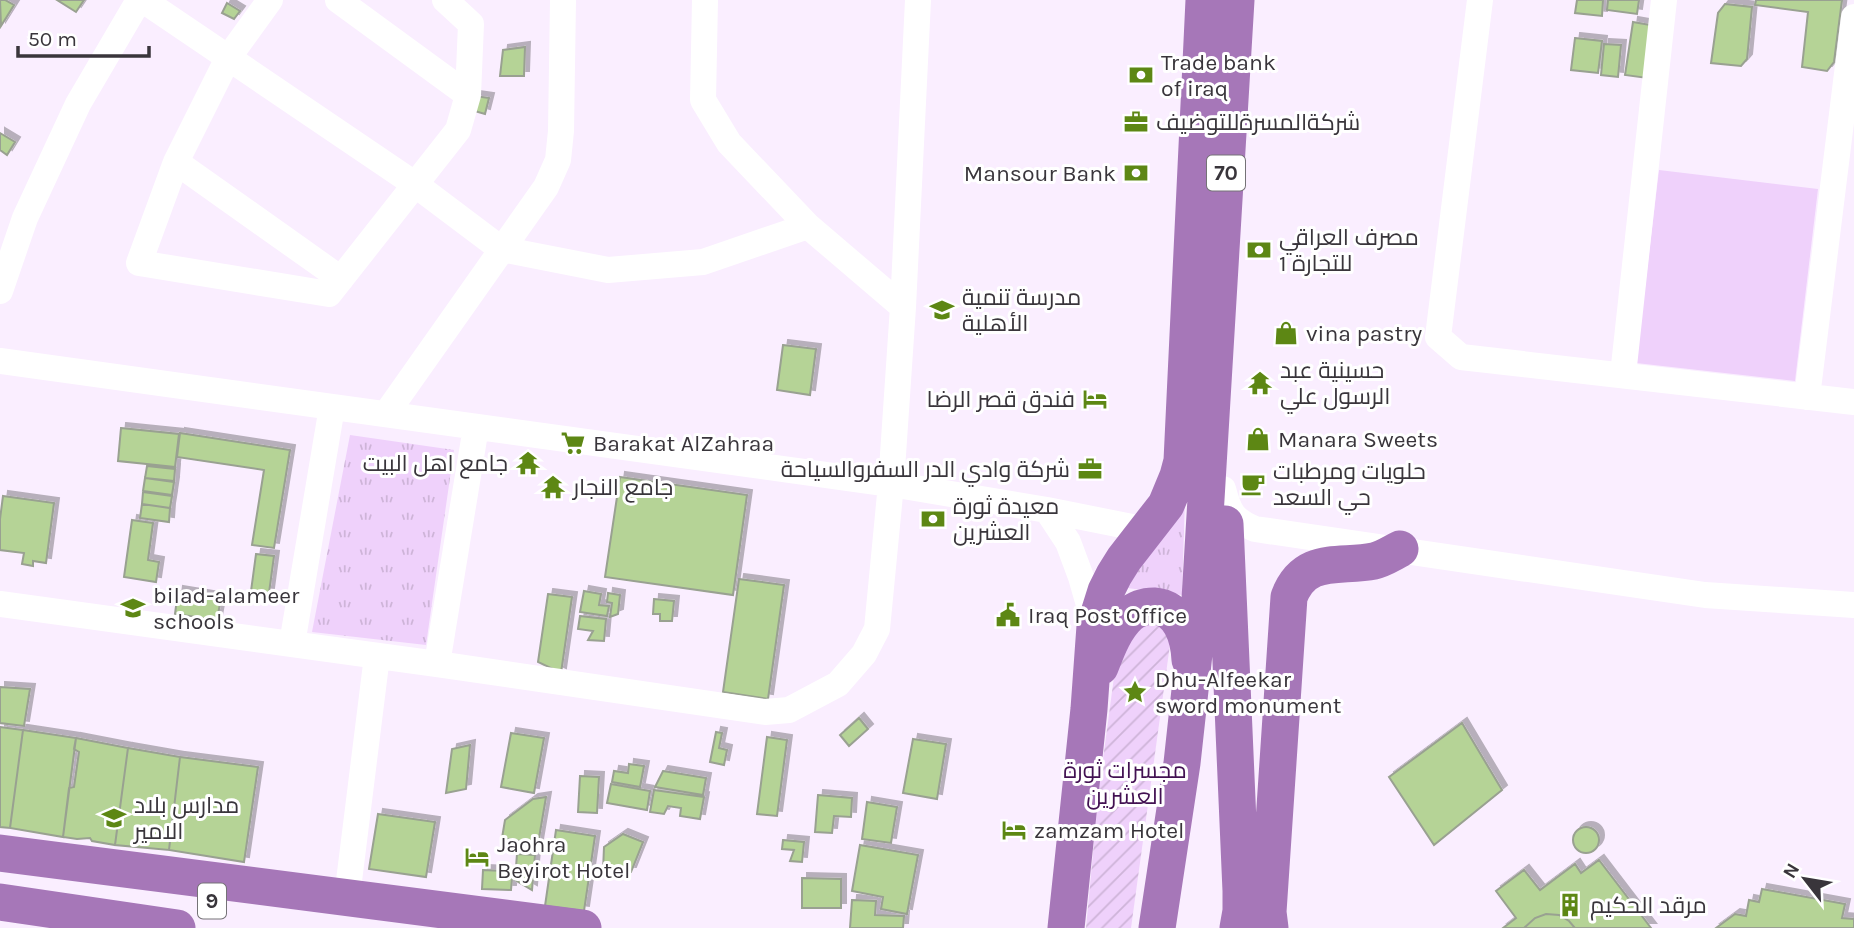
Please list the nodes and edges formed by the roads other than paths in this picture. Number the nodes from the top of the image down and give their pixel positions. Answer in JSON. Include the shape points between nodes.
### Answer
{"nodes":[{"id":1,"x":141,"y":0,"type":"edge"},
{"id":2,"x":270,"y":0,"type":"edge"},
{"id":3,"x":338,"y":0,"type":"edge"},
{"id":4,"x":445,"y":0,"type":"edge"},
{"id":5,"x":563,"y":0,"type":"edge"},
{"id":6,"x":705,"y":0,"type":"edge"},
{"id":7,"x":918,"y":0,"type":"edge"},
{"id":8,"x":1204,"y":0,"type":"edge"},
{"id":9,"x":1236,"y":0,"type":"edge"},
{"id":10,"x":1480,"y":0,"type":"edge"},
{"id":11,"x":1664,"y":0,"type":"edge"},
{"id":12,"x":1854,"y":17,"type":"edge"},
{"id":13,"x":228,"y":58,"type":"junction"},
{"id":14,"x":468,"y":95,"type":"junction"},
{"id":15,"x":176,"y":162,"type":"junction"},
{"id":16,"x":416,"y":185,"type":"junction"},
{"id":17,"x":808,"y":226,"type":"junction"},
{"id":18,"x":502,"y":249,"type":"junction"},
{"id":19,"x":341,"y":279,"type":"junction"},
{"id":20,"x":0,"y":291,"type":"edge"},
{"id":21,"x":903,"y":307,"type":"junction"},
{"id":22,"x":1206,"y":351,"type":"junction"},
{"id":23,"x":0,"y":361,"type":"edge"},
{"id":24,"x":1623,"y":376,"type":"junction"},
{"id":25,"x":1807,"y":397,"type":"junction"},
{"id":26,"x":1854,"y":402,"type":"edge"},
{"id":27,"x":332,"y":407,"type":"junction"},
{"id":28,"x":386,"y":414,"type":"junction"},
{"id":29,"x":476,"y":427,"type":"junction"},
{"id":30,"x":891,"y":484,"type":"junction"},
{"id":31,"x":1223,"y":489,"type":"junction"},
{"id":32,"x":1047,"y":510,"type":"junction"},
{"id":33,"x":1147,"y":530,"type":"junction"},
{"id":34,"x":1400,"y":550,"type":"junction"},
{"id":35,"x":0,"y":604,"type":"edge"},
{"id":36,"x":1854,"y":605,"type":"edge"},
{"id":37,"x":1095,"y":626,"type":"junction"},
{"id":38,"x":292,"y":644,"type":"junction"},
{"id":39,"x":377,"y":656,"type":"junction"},
{"id":40,"x":437,"y":664,"type":"junction"},
{"id":41,"x":1191,"y":685,"type":"junction"},
{"id":42,"x":1090,"y":709,"type":"junction"},
{"id":43,"x":1182,"y":763,"type":"junction"},
{"id":44,"x":0,"y":853,"type":"edge"},
{"id":45,"x":0,"y":873,"type":"edge"},
{"id":46,"x":347,"y":897,"type":"junction"},
{"id":47,"x":0,"y":902,"type":"edge"},
{"id":48,"x":1066,"y":921,"type":"edge"},
{"id":49,"x":177,"y":928,"type":"edge"},
{"id":50,"x":424,"y":928,"type":"edge"},
{"id":51,"x":583,"y":928,"type":"edge"},
{"id":52,"x":1157,"y":928,"type":"edge"},
{"id":53,"x":1183,"y":928,"type":"edge"},
{"id":54,"x":1238,"y":928,"type":"edge"},
{"id":55,"x":1270,"y":928,"type":"edge"}],
"edges":[{"from":1,"to":13,"type":"street"},
{"from":1,"to":20,"type":"street","via":[[78,104],[25,218]]},
{"from":2,"to":13,"type":"street"},
{"from":3,"to":14,"type":"street"},
{"from":4,"to":14,"type":"street","via":[[471,24]]},
{"from":5,"to":18,"type":"street","via":[[558,160],[547,187]]},
{"from":6,"to":17,"type":"street","via":[[704,100],[729,143]]},
{"from":7,"to":21,"type":"street"},
{"from":8,"to":22,"type":"highway","number":"70"},
{"from":9,"to":22,"type":"highway","number":"70"},
{"from":10,"to":24,"type":"street","via":[[1438,337],[1461,357]]},
{"from":11,"to":24,"type":"street"},
{"from":12,"to":25,"type":"street"},
{"from":13,"to":15,"type":"street"},
{"from":13,"to":16,"type":"street"},
{"from":14,"to":16,"type":"street","via":[[458,130]]},
{"from":15,"to":19,"type":"street"},
{"from":15,"to":19,"type":"street","via":[[139,262],[330,294]]},
{"from":16,"to":18,"type":"street"},
{"from":16,"to":19,"type":"street"},
{"from":17,"to":18,"type":"street","via":[[703,262],[608,270]]},
{"from":17,"to":21,"type":"street"},
{"from":18,"to":28,"type":"street"},
{"from":21,"to":30,"type":"street"},
{"from":22,"to":31,"type":"highway"},
{"from":22,"to":33,"type":"highway","number":"70","via":[[1178,476]]},
{"from":22,"to":41,"type":"highway","number":"70","via":[[1199,599]]},
{"from":23,"to":27,"type":"street"},
{"from":24,"to":25,"type":"street"},
{"from":25,"to":26,"type":"street"},
{"from":27,"to":28,"type":"street"},
{"from":27,"to":38,"type":"street"},
{"from":28,"to":29,"type":"street"},
{"from":29,"to":30,"type":"street"},
{"from":29,"to":40,"type":"street"},
{"from":30,"to":32,"type":"street"},
{"from":30,"to":40,"type":"street","via":[[877,629],[864,654],[838,684],[789,710],[765,712]]},
{"from":31,"to":34,"type":"street","via":[[1234,517],[1255,529]]},
{"from":31,"to":54,"type":"highway","via":[[1241,891]]},
{"from":32,"to":33,"type":"street"},
{"from":32,"to":37,"type":"street","via":[[1068,542]]},
{"from":33,"to":37,"type":"highway","number":"70","via":[[1114,575]]},
{"from":34,"to":36,"type":"street","via":[[1705,595]]},
{"from":34,"to":55,"type":"highway","via":[[1377,560],[1310,570],[1293,586],[1289,597]]},
{"from":35,"to":38,"type":"street"},
{"from":37,"to":42,"type":"highway","number":"70"},
{"from":38,"to":39,"type":"street"},
{"from":39,"to":40,"type":"street"},
{"from":39,"to":46,"type":"street"},
{"from":41,"to":42,"type":"highway","via":[[1190,646],[1176,617],[1159,607],[1139,608],[1112,636]]},
{"from":41,"to":43,"type":"highway","number":"70"},
{"from":42,"to":48,"type":"highway","number":"70"},
{"from":43,"to":52,"type":"highway","number":"70"},
{"from":43,"to":53,"type":"highway"},
{"from":44,"to":46,"type":"highway"},
{"from":45,"to":50,"type":"highway","number":"9"},
{"from":46,"to":51,"type":"highway"},
{"from":47,"to":49,"type":"highway","number":"9"}]}
